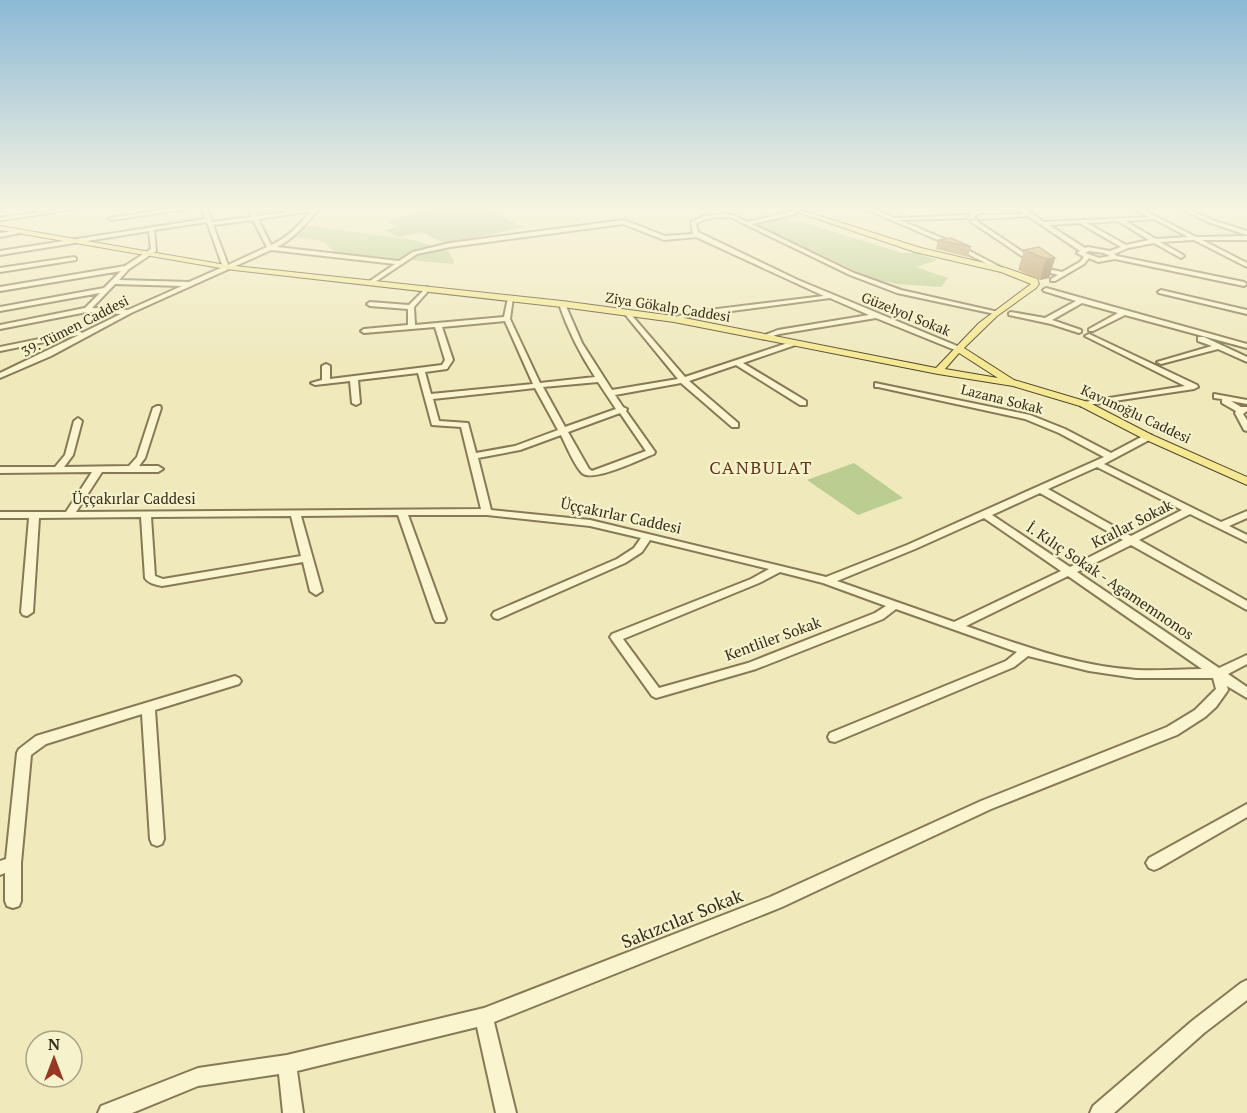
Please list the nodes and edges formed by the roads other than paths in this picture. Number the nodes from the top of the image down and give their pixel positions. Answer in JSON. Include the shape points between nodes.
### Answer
{"nodes":[{"id":1,"x":74,"y":259,"type":"edge"},
{"id":2,"x":68,"y":260,"type":"edge"},
{"id":3,"x":139,"y":260,"type":"edge"},
{"id":4,"x":179,"y":260,"type":"edge"},
{"id":5,"x":223,"y":260,"type":"edge"},
{"id":6,"x":242,"y":260,"type":"edge"},
{"id":7,"x":374,"y":260,"type":"edge"},
{"id":8,"x":406,"y":260,"type":"edge"},
{"id":9,"x":752,"y":260,"type":"edge"},
{"id":10,"x":823,"y":260,"type":"edge"},
{"id":11,"x":958,"y":260,"type":"edge"},
{"id":12,"x":967,"y":260,"type":"edge"},
{"id":13,"x":975,"y":260,"type":"edge"},
{"id":14,"x":1031,"y":260,"type":"edge"},
{"id":15,"x":1083,"y":260,"type":"edge"},
{"id":16,"x":1124,"y":260,"type":"edge"},
{"id":17,"x":401,"y":263,"type":"junction"},
{"id":18,"x":985,"y":265,"type":"junction"},
{"id":19,"x":226,"y":267,"type":"junction"},
{"id":20,"x":127,"y":268,"type":"junction"},
{"id":21,"x":0,"y":270,"type":"edge"},
{"id":22,"x":1062,"y":274,"type":"junction"},
{"id":23,"x":75,"y":277,"type":"junction"},
{"id":24,"x":1053,"y":280,"type":"dead end"},
{"id":25,"x":113,"y":282,"type":"junction"},
{"id":26,"x":372,"y":282,"type":"junction"},
{"id":27,"x":190,"y":284,"type":"junction"},
{"id":28,"x":1246,"y":285,"type":"edge"},
{"id":29,"x":1033,"y":286,"type":"junction"},
{"id":30,"x":0,"y":289,"type":"edge"},
{"id":31,"x":427,"y":289,"type":"junction"},
{"id":32,"x":105,"y":290,"type":"junction"},
{"id":33,"x":1046,"y":290,"type":"dead end"},
{"id":34,"x":1161,"y":292,"type":"dead end"},
{"id":35,"x":829,"y":296,"type":"junction"},
{"id":36,"x":511,"y":298,"type":"junction"},
{"id":37,"x":1081,"y":301,"type":"junction"},
{"id":38,"x":370,"y":304,"type":"dead end"},
{"id":39,"x":562,"y":304,"type":"junction"},
{"id":40,"x":411,"y":308,"type":"junction"},
{"id":41,"x":0,"y":309,"type":"edge"},
{"id":42,"x":87,"y":310,"type":"junction"},
{"id":43,"x":129,"y":312,"type":"junction"},
{"id":44,"x":627,"y":312,"type":"junction"},
{"id":45,"x":995,"y":312,"type":"junction"},
{"id":46,"x":1247,"y":312,"type":"edge"},
{"id":47,"x":1124,"y":313,"type":"junction"},
{"id":48,"x":1011,"y":314,"type":"dead end"},
{"id":49,"x":876,"y":316,"type":"junction"},
{"id":50,"x":507,"y":319,"type":"junction"},
{"id":51,"x":674,"y":320,"type":"junction"},
{"id":52,"x":1047,"y":320,"type":"junction"},
{"id":53,"x":438,"y":325,"type":"junction"},
{"id":54,"x":1173,"y":326,"type":"junction"},
{"id":55,"x":0,"y":327,"type":"edge"},
{"id":56,"x":412,"y":327,"type":"junction"},
{"id":57,"x":91,"y":330,"type":"junction"},
{"id":58,"x":364,"y":331,"type":"dead end"},
{"id":59,"x":1078,"y":331,"type":"dead end"},
{"id":60,"x":764,"y":337,"type":"junction"},
{"id":61,"x":794,"y":344,"type":"junction"},
{"id":62,"x":1247,"y":346,"type":"edge"},
{"id":63,"x":1218,"y":347,"type":"junction"},
{"id":64,"x":958,"y":348,"type":"junction"},
{"id":65,"x":0,"y":349,"type":"edge"},
{"id":66,"x":1247,"y":360,"type":"edge"},
{"id":67,"x":1161,"y":362,"type":"dead end"},
{"id":68,"x":738,"y":363,"type":"junction"},
{"id":69,"x":326,"y":366,"type":"dead end"},
{"id":70,"x":421,"y":371,"type":"junction"},
{"id":71,"x":938,"y":371,"type":"junction"},
{"id":72,"x":0,"y":376,"type":"edge"},
{"id":73,"x":354,"y":379,"type":"junction"},
{"id":74,"x":601,"y":379,"type":"junction"},
{"id":75,"x":683,"y":380,"type":"junction"},
{"id":76,"x":326,"y":382,"type":"junction"},
{"id":77,"x":315,"y":383,"type":"dead end"},
{"id":78,"x":1014,"y":383,"type":"junction"},
{"id":79,"x":538,"y":386,"type":"junction"},
{"id":80,"x":878,"y":386,"type":"dead end"},
{"id":81,"x":611,"y":393,"type":"junction"},
{"id":82,"x":428,"y":397,"type":"junction"},
{"id":83,"x":1247,"y":402,"type":"edge"},
{"id":84,"x":356,"y":403,"type":"dead end"},
{"id":85,"x":803,"y":403,"type":"dead end"},
{"id":86,"x":1084,"y":404,"type":"junction"},
{"id":87,"x":157,"y":408,"type":"dead end"},
{"id":88,"x":622,"y":409,"type":"junction"},
{"id":89,"x":1244,"y":409,"type":"edge"},
{"id":90,"x":78,"y":421,"type":"dead end"},
{"id":91,"x":735,"y":424,"type":"dead end"},
{"id":92,"x":1247,"y":428,"type":"edge"},
{"id":93,"x":563,"y":432,"type":"junction"},
{"id":94,"x":1148,"y":437,"type":"junction"},
{"id":95,"x":474,"y":456,"type":"junction"},
{"id":96,"x":1112,"y":457,"type":"junction"},
{"id":97,"x":1097,"y":464,"type":"junction"},
{"id":98,"x":58,"y":469,"type":"junction"},
{"id":99,"x":99,"y":469,"type":"junction"},
{"id":100,"x":132,"y":469,"type":"junction"},
{"id":101,"x":158,"y":469,"type":"dead end"},
{"id":102,"x":0,"y":470,"type":"edge"},
{"id":103,"x":1247,"y":481,"type":"edge"},
{"id":104,"x":1040,"y":489,"type":"junction"},
{"id":105,"x":1190,"y":510,"type":"junction"},
{"id":106,"x":402,"y":512,"type":"junction"},
{"id":107,"x":487,"y":512,"type":"junction"},
{"id":108,"x":295,"y":513,"type":"junction"},
{"id":109,"x":69,"y":514,"type":"junction"},
{"id":110,"x":146,"y":514,"type":"junction"},
{"id":111,"x":984,"y":514,"type":"junction"},
{"id":112,"x":1247,"y":514,"type":"edge"},
{"id":113,"x":0,"y":515,"type":"edge"},
{"id":114,"x":34,"y":515,"type":"junction"},
{"id":115,"x":1221,"y":526,"type":"junction"},
{"id":116,"x":648,"y":536,"type":"junction"},
{"id":117,"x":1247,"y":539,"type":"edge"},
{"id":118,"x":1133,"y":541,"type":"junction"},
{"id":119,"x":307,"y":558,"type":"junction"},
{"id":120,"x":779,"y":568,"type":"junction"},
{"id":121,"x":1071,"y":571,"type":"junction"},
{"id":122,"x":827,"y":581,"type":"junction"},
{"id":123,"x":316,"y":591,"type":"dead end"},
{"id":124,"x":896,"y":604,"type":"junction"},
{"id":125,"x":1247,"y":606,"type":"edge"},
{"id":126,"x":27,"y":612,"type":"dead end"},
{"id":127,"x":498,"y":615,"type":"dead end"},
{"id":128,"x":440,"y":619,"type":"dead end"},
{"id":129,"x":957,"y":625,"type":"junction"},
{"id":130,"x":1026,"y":651,"type":"junction"},
{"id":131,"x":1247,"y":659,"type":"edge"},
{"id":132,"x":1218,"y":673,"type":"junction"},
{"id":133,"x":235,"y":681,"type":"dead end"},
{"id":134,"x":1247,"y":693,"type":"edge"},
{"id":135,"x":148,"y":708,"type":"junction"},
{"id":136,"x":835,"y":737,"type":"dead end"},
{"id":137,"x":1247,"y":810,"type":"edge"},
{"id":138,"x":156,"y":839,"type":"dead end"},
{"id":139,"x":1154,"y":862,"type":"dead end"},
{"id":140,"x":7,"y":865,"type":"edge"},
{"id":141,"x":13,"y":901,"type":"dead end"},
{"id":142,"x":1247,"y":989,"type":"edge"},
{"id":143,"x":484,"y":1017,"type":"junction"},
{"id":144,"x":287,"y":1064,"type":"junction"},
{"id":145,"x":109,"y":1113,"type":"edge"},
{"id":146,"x":293,"y":1113,"type":"edge"},
{"id":147,"x":506,"y":1113,"type":"edge"},
{"id":148,"x":1100,"y":1113,"type":"edge"}],
"edges":[{"from":1,"to":23,"type":"street"},
{"from":2,"to":21,"type":"street"},
{"from":3,"to":20,"type":"street"},
{"from":4,"to":19,"type":"main road","name":"Ziya Gökalp Caddesi"},
{"from":5,"to":19,"type":"street"},
{"from":6,"to":19,"type":"street","name":"39. Tümen Caddesi"},
{"from":7,"to":17,"type":"street"},
{"from":8,"to":17,"type":"street"},
{"from":9,"to":35,"type":"street","name":"Güzelyol Sokak"},
{"from":10,"to":45,"type":"street","via":[[899,292]]},
{"from":11,"to":18,"type":"main road"},
{"from":12,"to":18,"type":"main road"},
{"from":13,"to":18,"type":"street"},
{"from":14,"to":22,"type":"street"},
{"from":15,"to":22,"type":"street"},
{"from":16,"to":28,"type":"street"},
{"from":17,"to":26,"type":"street"},
{"from":18,"to":29,"type":"main road"},
{"from":18,"to":29,"type":"main road","via":[[1034,281]]},
{"from":19,"to":26,"type":"main road","name":"Ziya Gökalp Caddesi"},
{"from":19,"to":27,"type":"street","name":"39. Tümen Caddesi"},
{"from":20,"to":23,"type":"street"},
{"from":20,"to":25,"type":"street"},
{"from":22,"to":24,"type":"street"},
{"from":23,"to":30,"type":"street"},
{"from":25,"to":27,"type":"street"},
{"from":25,"to":32,"type":"street"},
{"from":26,"to":31,"type":"main road","name":"Ziya Gökalp Caddesi"},
{"from":27,"to":43,"type":"street","name":"39. Tümen Caddesi"},
{"from":29,"to":45,"type":"main road"},
{"from":31,"to":36,"type":"main road","name":"Ziya Gökalp Caddesi"},
{"from":31,"to":40,"type":"street"},
{"from":32,"to":41,"type":"street"},
{"from":32,"to":42,"type":"street"},
{"from":33,"to":37,"type":"street"},
{"from":34,"to":46,"type":"street"},
{"from":35,"to":49,"type":"street","name":"Güzelyol Sokak"},
{"from":35,"to":51,"type":"street","via":[[693,314]]},
{"from":36,"to":39,"type":"main road","name":"Ziya Gökalp Caddesi"},
{"from":36,"to":50,"type":"street"},
{"from":37,"to":47,"type":"street"},
{"from":37,"to":52,"type":"street"},
{"from":38,"to":40,"type":"street"},
{"from":39,"to":44,"type":"main road","name":"Ziya Gökalp Caddesi"},
{"from":39,"to":74,"type":"street","via":[[568,323]]},
{"from":40,"to":56,"type":"street"},
{"from":42,"to":43,"type":"street"},
{"from":42,"to":55,"type":"street"},
{"from":43,"to":57,"type":"street","name":"39. Tümen Caddesi"},
{"from":44,"to":51,"type":"main road","name":"Ziya Gökalp Caddesi"},
{"from":44,"to":75,"type":"street"},
{"from":45,"to":64,"type":"main road"},
{"from":47,"to":54,"type":"street"},
{"from":47,"to":86,"type":"street","via":[[1090,333],[1194,387]]},
{"from":48,"to":52,"type":"street"},
{"from":49,"to":60,"type":"street"},
{"from":49,"to":64,"type":"street","name":"Güzelyol Sokak"},
{"from":50,"to":53,"type":"street"},
{"from":50,"to":79,"type":"street"},
{"from":51,"to":60,"type":"main road","name":"Ziya Gökalp Caddesi"},
{"from":52,"to":59,"type":"street"},
{"from":53,"to":56,"type":"street"},
{"from":53,"to":70,"type":"street","via":[[448,364]]},
{"from":54,"to":62,"type":"street"},
{"from":54,"to":63,"type":"street"},
{"from":56,"to":58,"type":"street"},
{"from":57,"to":65,"type":"street"},
{"from":57,"to":72,"type":"street","name":"39. Tümen Caddesi"},
{"from":60,"to":61,"type":"main road","name":"Ziya Gökalp Caddesi"},
{"from":61,"to":68,"type":"street"},
{"from":61,"to":71,"type":"main road","name":"Ziya Gökalp Caddesi"},
{"from":63,"to":66,"type":"street"},
{"from":63,"to":67,"type":"street"},
{"from":64,"to":71,"type":"main road"},
{"from":64,"to":78,"type":"main road"},
{"from":68,"to":75,"type":"street"},
{"from":68,"to":85,"type":"street"},
{"from":69,"to":76,"type":"street"},
{"from":70,"to":73,"type":"street"},
{"from":70,"to":82,"type":"street"},
{"from":71,"to":78,"type":"main road","name":"Kavunoğlu Caddesi"},
{"from":73,"to":76,"type":"street"},
{"from":73,"to":84,"type":"street"},
{"from":74,"to":79,"type":"street"},
{"from":74,"to":81,"type":"street"},
{"from":75,"to":81,"type":"street"},
{"from":75,"to":91,"type":"street"},
{"from":76,"to":77,"type":"street"},
{"from":78,"to":86,"type":"main road","name":"Kavunoğlu Caddesi"},
{"from":79,"to":82,"type":"street"},
{"from":79,"to":93,"type":"street"},
{"from":80,"to":96,"type":"street","name":"Lazana Sokak","via":[[1027,417]]},
{"from":81,"to":88,"type":"street"},
{"from":82,"to":95,"type":"street","via":[[436,424],[465,425]]},
{"from":83,"to":89,"type":"street","via":[[1217,396]]},
{"from":86,"to":94,"type":"main road","name":"Kavunoğlu Caddesi"},
{"from":87,"to":100,"type":"street","via":[[141,458]]},
{"from":88,"to":93,"type":"street"},
{"from":88,"to":93,"type":"street","via":[[651,452],[590,474]]},
{"from":89,"to":92,"type":"street","via":[[1239,413]]},
{"from":90,"to":98,"type":"street","via":[[69,455]]},
{"from":93,"to":95,"type":"street"},
{"from":94,"to":96,"type":"street"},
{"from":94,"to":103,"type":"main road","name":"Kavunoğlu Caddesi"},
{"from":95,"to":107,"type":"street"},
{"from":96,"to":97,"type":"street"},
{"from":97,"to":104,"type":"street"},
{"from":97,"to":105,"type":"street"},
{"from":98,"to":99,"type":"street"},
{"from":98,"to":102,"type":"street"},
{"from":99,"to":100,"type":"street"},
{"from":99,"to":109,"type":"street"},
{"from":100,"to":101,"type":"street"},
{"from":104,"to":111,"type":"street"},
{"from":104,"to":118,"type":"street"},
{"from":105,"to":115,"type":"street"},
{"from":105,"to":118,"type":"street","name":"Krallar Sokak"},
{"from":106,"to":107,"type":"street","name":"Üççakırlar Caddesi"},
{"from":106,"to":108,"type":"street","name":"Üççakırlar Caddesi"},
{"from":106,"to":128,"type":"street"},
{"from":107,"to":116,"type":"street","name":"Üççakırlar Caddesi","via":[[555,518]]},
{"from":108,"to":110,"type":"street","name":"Üççakırlar Caddesi"},
{"from":108,"to":119,"type":"street"},
{"from":109,"to":110,"type":"street","name":"Üççakırlar Caddesi"},
{"from":109,"to":114,"type":"street","name":"Üççakırlar Caddesi"},
{"from":110,"to":119,"type":"street","via":[[150,578],[154,581],[162,583]]},
{"from":111,"to":121,"type":"street","name":"İ. Kılıç Sokak - Agamemnonos"},
{"from":111,"to":122,"type":"street"},
{"from":112,"to":115,"type":"street"},
{"from":113,"to":114,"type":"street","name":"Üççakırlar Caddesi"},
{"from":114,"to":126,"type":"street"},
{"from":115,"to":117,"type":"street"},
{"from":116,"to":120,"type":"street","name":"Üççakırlar Caddesi"},
{"from":116,"to":127,"type":"street","via":[[638,550],[621,561]]},
{"from":118,"to":121,"type":"street","name":"Krallar Sokak"},
{"from":118,"to":125,"type":"street"},
{"from":119,"to":123,"type":"street"},
{"from":120,"to":122,"type":"street","name":"Üççakırlar Caddesi"},
{"from":120,"to":124,"type":"street","name":"Kentliler Sokak","via":[[616,637],[656,693],[752,666],[879,616]]},
{"from":121,"to":129,"type":"street","name":"Krallar Sokak"},
{"from":121,"to":132,"type":"street","name":"İ. Kılıç Sokak - Agamemnonos"},
{"from":122,"to":124,"type":"street","name":"Üççakırlar Caddesi"},
{"from":124,"to":129,"type":"street","name":"Üççakırlar Caddesi"},
{"from":129,"to":130,"type":"street","name":"Üççakırlar Caddesi"},
{"from":130,"to":132,"type":"street","name":"Üççakırlar Caddesi","via":[[1113,672]]},
{"from":130,"to":136,"type":"street","via":[[1010,664]]},
{"from":131,"to":132,"type":"street"},
{"from":132,"to":134,"type":"street","name":"İ. Kılıç Sokak - Agamemnonos"},
{"from":132,"to":143,"type":"street","name":"Sakızcılar Sokak","via":[[1222,690],[1212,706],[1172,731],[986,805],[776,902]]},
{"from":133,"to":135,"type":"street"},
{"from":135,"to":138,"type":"street"},
{"from":135,"to":140,"type":"street","via":[[28,747]]},
{"from":137,"to":139,"type":"street"},
{"from":140,"to":141,"type":"street"},
{"from":142,"to":148,"type":"street"},
{"from":143,"to":144,"type":"street","name":"Sakızcılar Sokak"},
{"from":143,"to":147,"type":"street"},
{"from":144,"to":145,"type":"street","name":"Sakızcılar Sokak","via":[[198,1077]]},
{"from":144,"to":146,"type":"street"}]}
